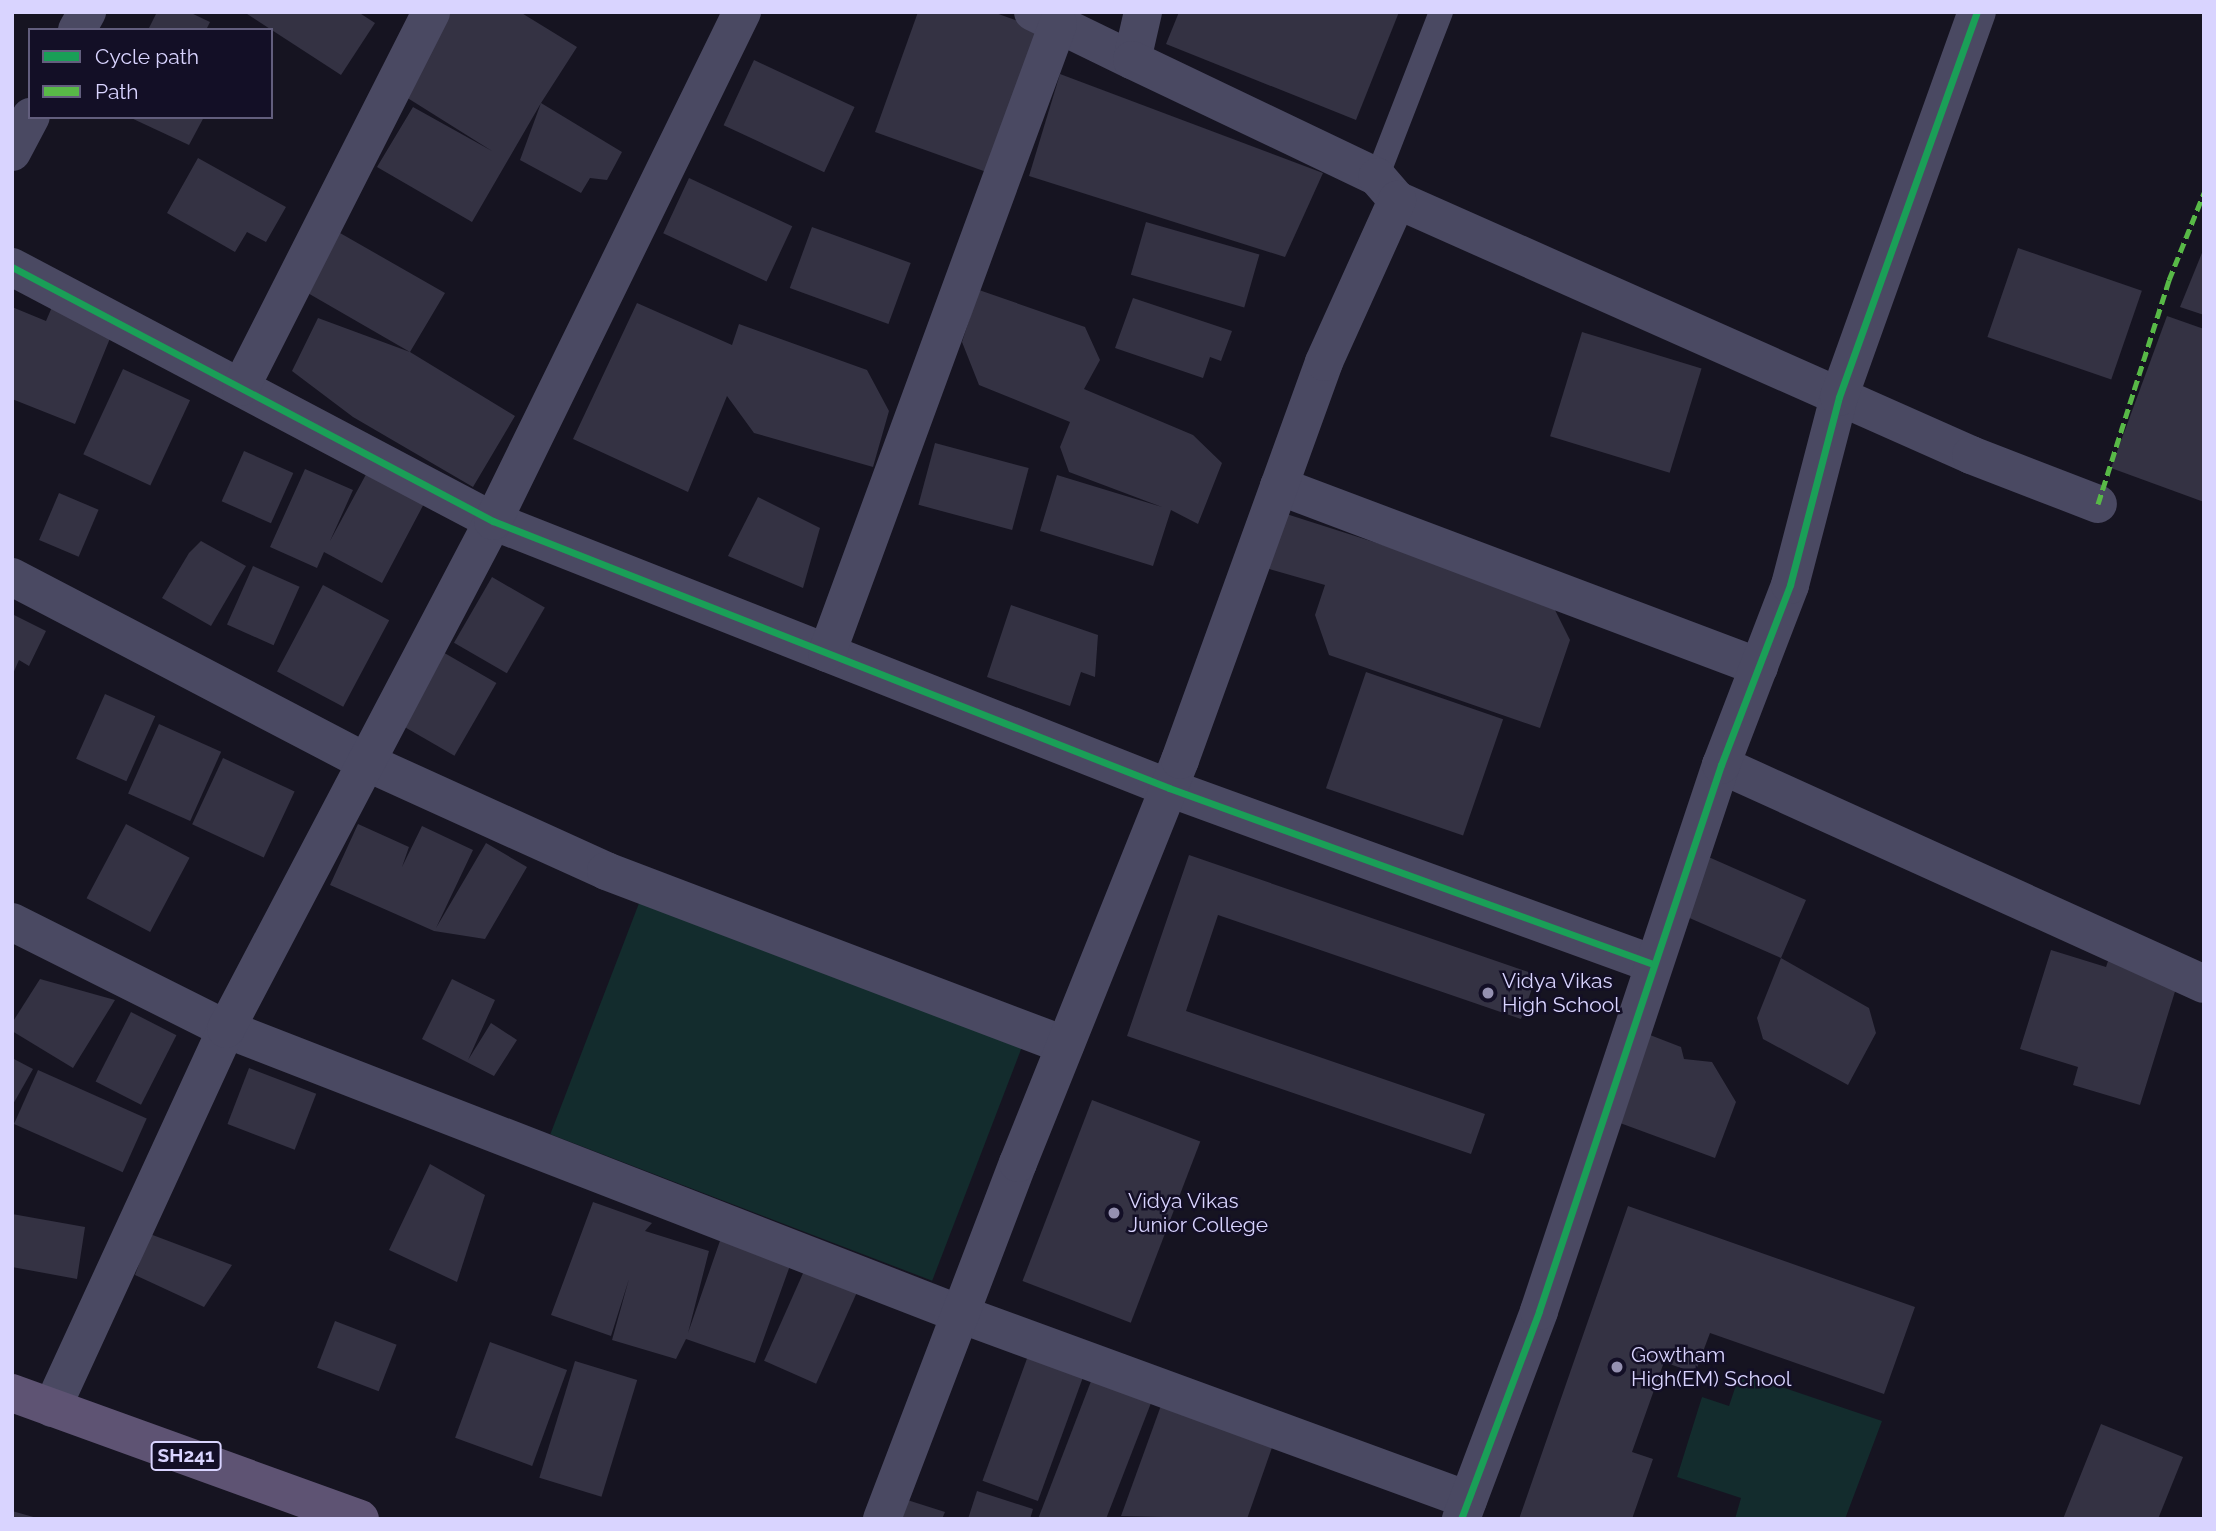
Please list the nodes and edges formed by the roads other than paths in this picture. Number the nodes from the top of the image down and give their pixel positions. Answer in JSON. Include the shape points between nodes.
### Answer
{"nodes":[{"id":1,"x":87,"y":12,"type":"edge"},
{"id":2,"x":431,"y":12,"type":"edge"},
{"id":3,"x":742,"y":12,"type":"edge"},
{"id":4,"x":1143,"y":12,"type":"edge"},
{"id":5,"x":1441,"y":12,"type":"edge"},
{"id":6,"x":1977,"y":12,"type":"edge"},
{"id":7,"x":1045,"y":18,"type":"edge"},
{"id":8,"x":78,"y":28,"type":"edge"},
{"id":9,"x":1132,"y":60,"type":"junction"},
{"id":10,"x":30,"y":119,"type":"edge"},
{"id":11,"x":12,"y":152,"type":"edge"},
{"id":12,"x":1387,"y":189,"type":"junction"},
{"id":13,"x":12,"y":267,"type":"edge"},
{"id":14,"x":241,"y":387,"type":"junction"},
{"id":15,"x":1839,"y":397,"type":"junction"},
{"id":16,"x":1279,"y":486,"type":"junction"},
{"id":17,"x":2098,"y":504,"type":"dead end"},
{"id":18,"x":494,"y":521,"type":"junction"},
{"id":19,"x":12,"y":577,"type":"edge"},
{"id":20,"x":827,"y":653,"type":"junction"},
{"id":21,"x":1759,"y":667,"type":"junction"},
{"id":22,"x":366,"y":762,"type":"junction"},
{"id":23,"x":1721,"y":765,"type":"junction"},
{"id":24,"x":1169,"y":788,"type":"junction"},
{"id":25,"x":12,"y":922,"type":"edge"},
{"id":26,"x":1653,"y":964,"type":"junction"},
{"id":27,"x":2204,"y":984,"type":"edge"},
{"id":28,"x":226,"y":1029,"type":"junction"},
{"id":29,"x":1065,"y":1045,"type":"junction"},
{"id":30,"x":960,"y":1314,"type":"junction"},
{"id":31,"x":12,"y":1393,"type":"edge"},
{"id":32,"x":52,"y":1408,"type":"junction"},
{"id":33,"x":1465,"y":1509,"type":"edge"},
{"id":34,"x":360,"y":1519,"type":"edge"},
{"id":35,"x":882,"y":1519,"type":"edge"}],
"edges":[{"from":1,"to":8,"type":"street"},
{"from":2,"to":14,"type":"street"},
{"from":3,"to":18,"type":"street"},
{"from":4,"to":9,"type":"street"},
{"from":5,"to":12,"type":"lane"},
{"from":6,"to":15,"type":"street"},
{"from":7,"to":9,"type":"street"},
{"from":7,"to":20,"type":"street"},
{"from":9,"to":12,"type":"street"},
{"from":10,"to":11,"type":"street"},
{"from":12,"to":15,"type":"street"},
{"from":12,"to":16,"type":"street"},
{"from":13,"to":14,"type":"street"},
{"from":14,"to":18,"type":"street"},
{"from":15,"to":17,"type":"street"},
{"from":15,"to":21,"type":"street","via":[[1790,585]]},
{"from":16,"to":21,"type":"street"},
{"from":16,"to":24,"type":"street"},
{"from":18,"to":20,"type":"street"},
{"from":18,"to":22,"type":"street"},
{"from":19,"to":22,"type":"street"},
{"from":20,"to":24,"type":"street"},
{"from":21,"to":23,"type":"street"},
{"from":22,"to":28,"type":"street"},
{"from":22,"to":29,"type":"street","via":[[606,871]]},
{"from":23,"to":26,"type":"street"},
{"from":23,"to":27,"type":"street"},
{"from":24,"to":26,"type":"street"},
{"from":24,"to":29,"type":"street"},
{"from":25,"to":28,"type":"street"},
{"from":26,"to":33,"type":"street","via":[[1539,1311]]},
{"from":28,"to":30,"type":"street"},
{"from":28,"to":32,"type":"street"},
{"from":29,"to":30,"type":"street"},
{"from":30,"to":33,"type":"street"},
{"from":30,"to":35,"type":"street"},
{"from":31,"to":32,"type":"main road","number":"SH241"},
{"from":32,"to":34,"type":"main road","number":"SH241"}]}
